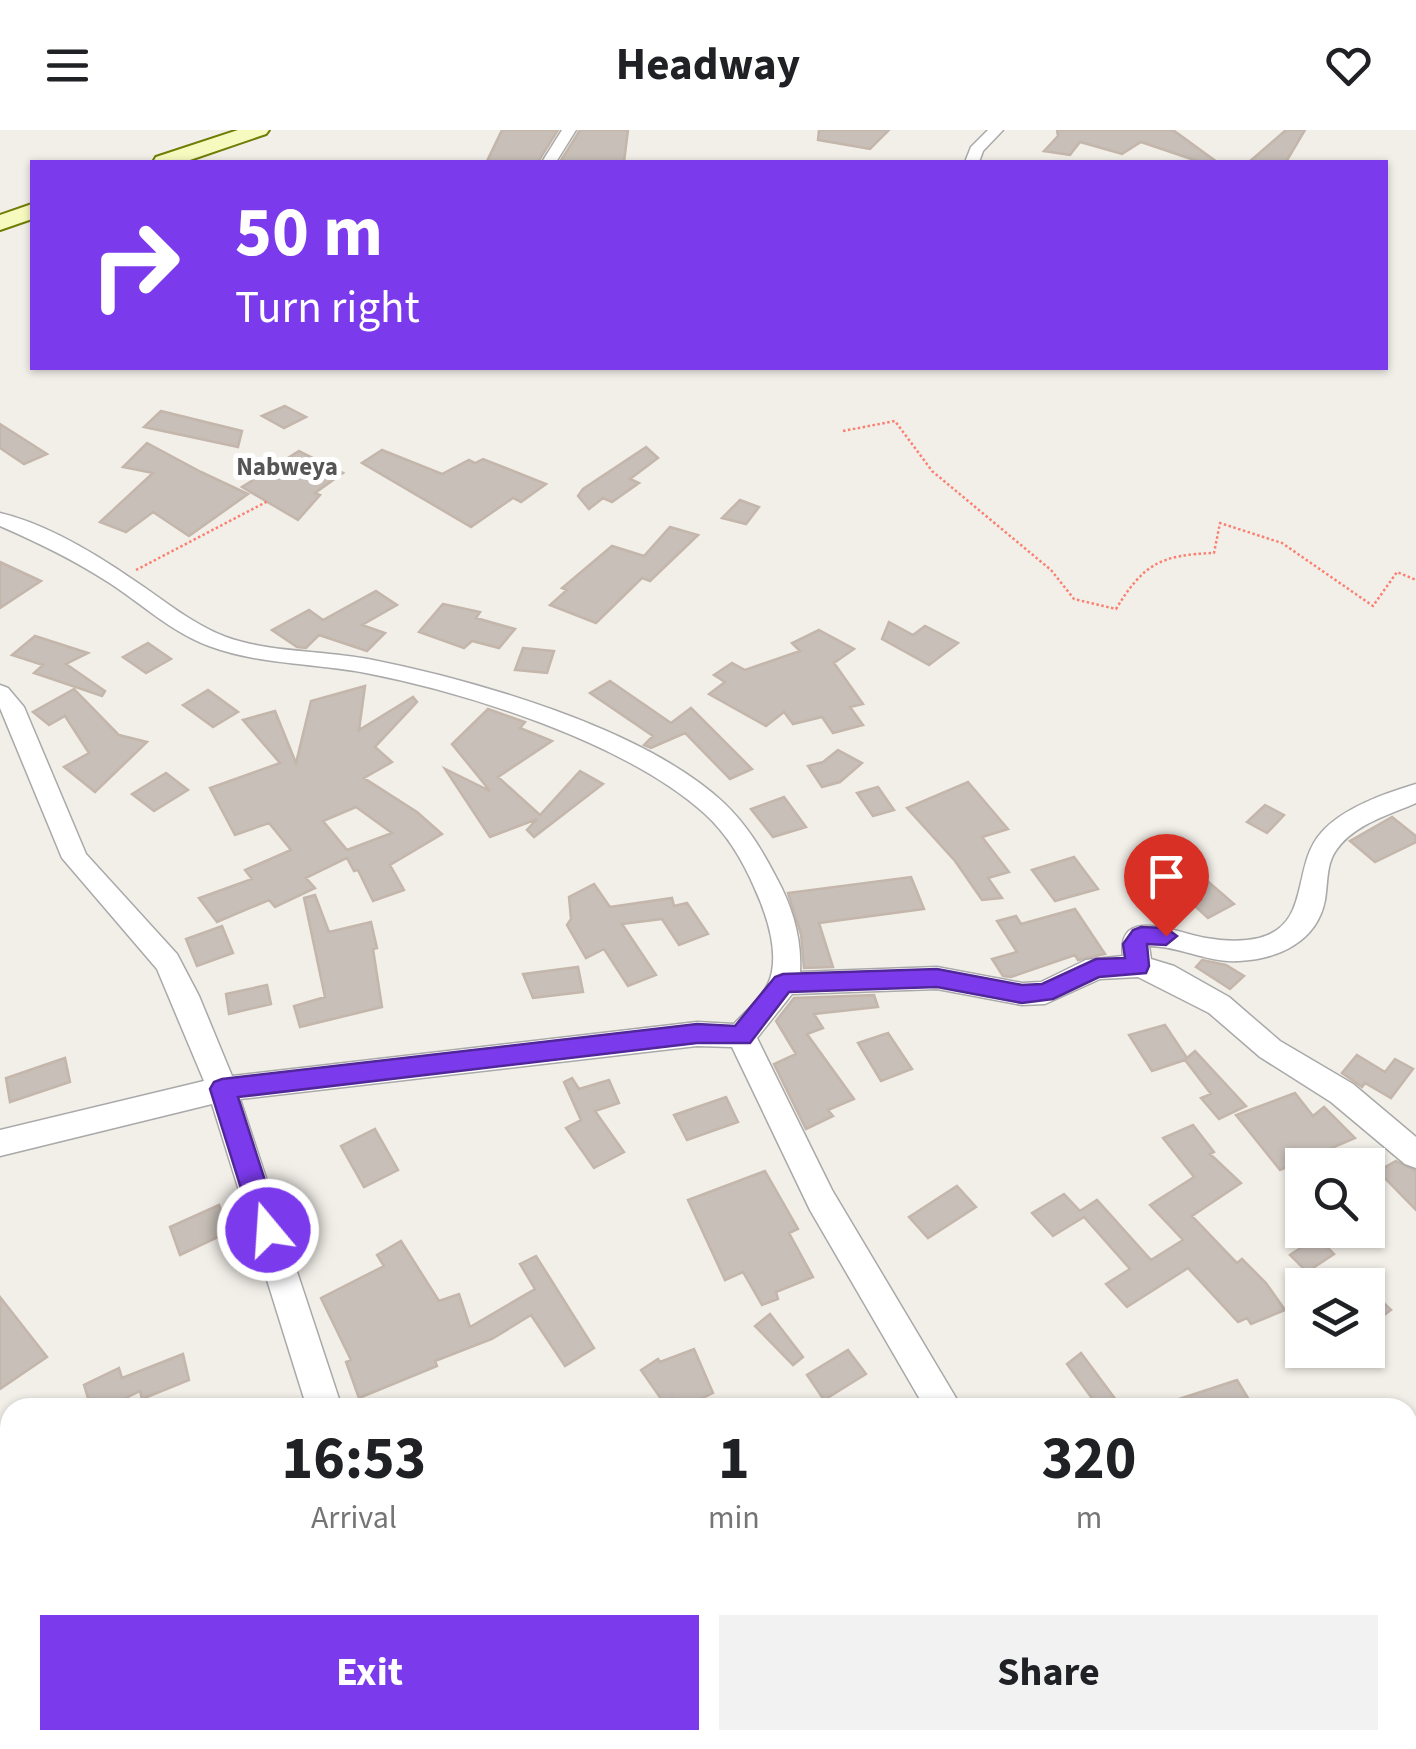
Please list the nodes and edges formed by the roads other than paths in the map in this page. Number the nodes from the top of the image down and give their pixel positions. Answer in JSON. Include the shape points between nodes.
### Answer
{"nodes":[{"id":1,"x":259,"y":130,"type":"edge"},
{"id":2,"x":568,"y":130,"type":"edge"},
{"id":3,"x":996,"y":130,"type":"edge"},
{"id":4,"x":169,"y":160,"type":"edge"},
{"id":5,"x":550,"y":160,"type":"edge"},
{"id":6,"x":972,"y":160,"type":"edge"},
{"id":7,"x":30,"y":212,"type":"edge"},
{"id":8,"x":0,"y":222,"type":"edge"},
{"id":9,"x":0,"y":519,"type":"edge"},
{"id":10,"x":0,"y":693,"type":"edge"},
{"id":11,"x":1416,"y":793,"type":"edge"},
{"id":12,"x":1138,"y":966,"type":"junction"},
{"id":13,"x":783,"y":983,"type":"junction"},
{"id":14,"x":741,"y":1036,"type":"junction"},
{"id":15,"x":222,"y":1089,"type":"junction"},
{"id":16,"x":0,"y":1143,"type":"edge"},
{"id":17,"x":1416,"y":1155,"type":"edge"},
{"id":18,"x":321,"y":1398,"type":"edge"},
{"id":19,"x":938,"y":1398,"type":"edge"}],
"edges":[{"from":1,"to":4,"type":"street"},
{"from":2,"to":5,"type":"street"},
{"from":3,"to":6,"type":"street"},
{"from":7,"to":8,"type":"street"},
{"from":9,"to":13,"type":"street","via":[[75,553],[215,641],[268,657],[365,666],[498,700],[625,752],[701,798],[742,838],[771,890],[785,944]]},
{"from":10,"to":15,"type":"street","via":[[12,706],[75,858],[167,962]]},
{"from":11,"to":12,"type":"street","via":[[1328,841],[1316,863],[1314,901],[1304,925],[1288,937],[1222,952],[1141,936],[1135,944]]},
{"from":12,"to":13,"type":"street","via":[[1096,968],[1034,994],[937,978]]},
{"from":12,"to":17,"type":"street","via":[[1219,1005]]},
{"from":13,"to":14,"type":"street"},
{"from":14,"to":15,"type":"street","via":[[697,1034]]},
{"from":14,"to":19,"type":"street","via":[[821,1200]]},
{"from":15,"to":16,"type":"street"},
{"from":15,"to":18,"type":"street"}]}
